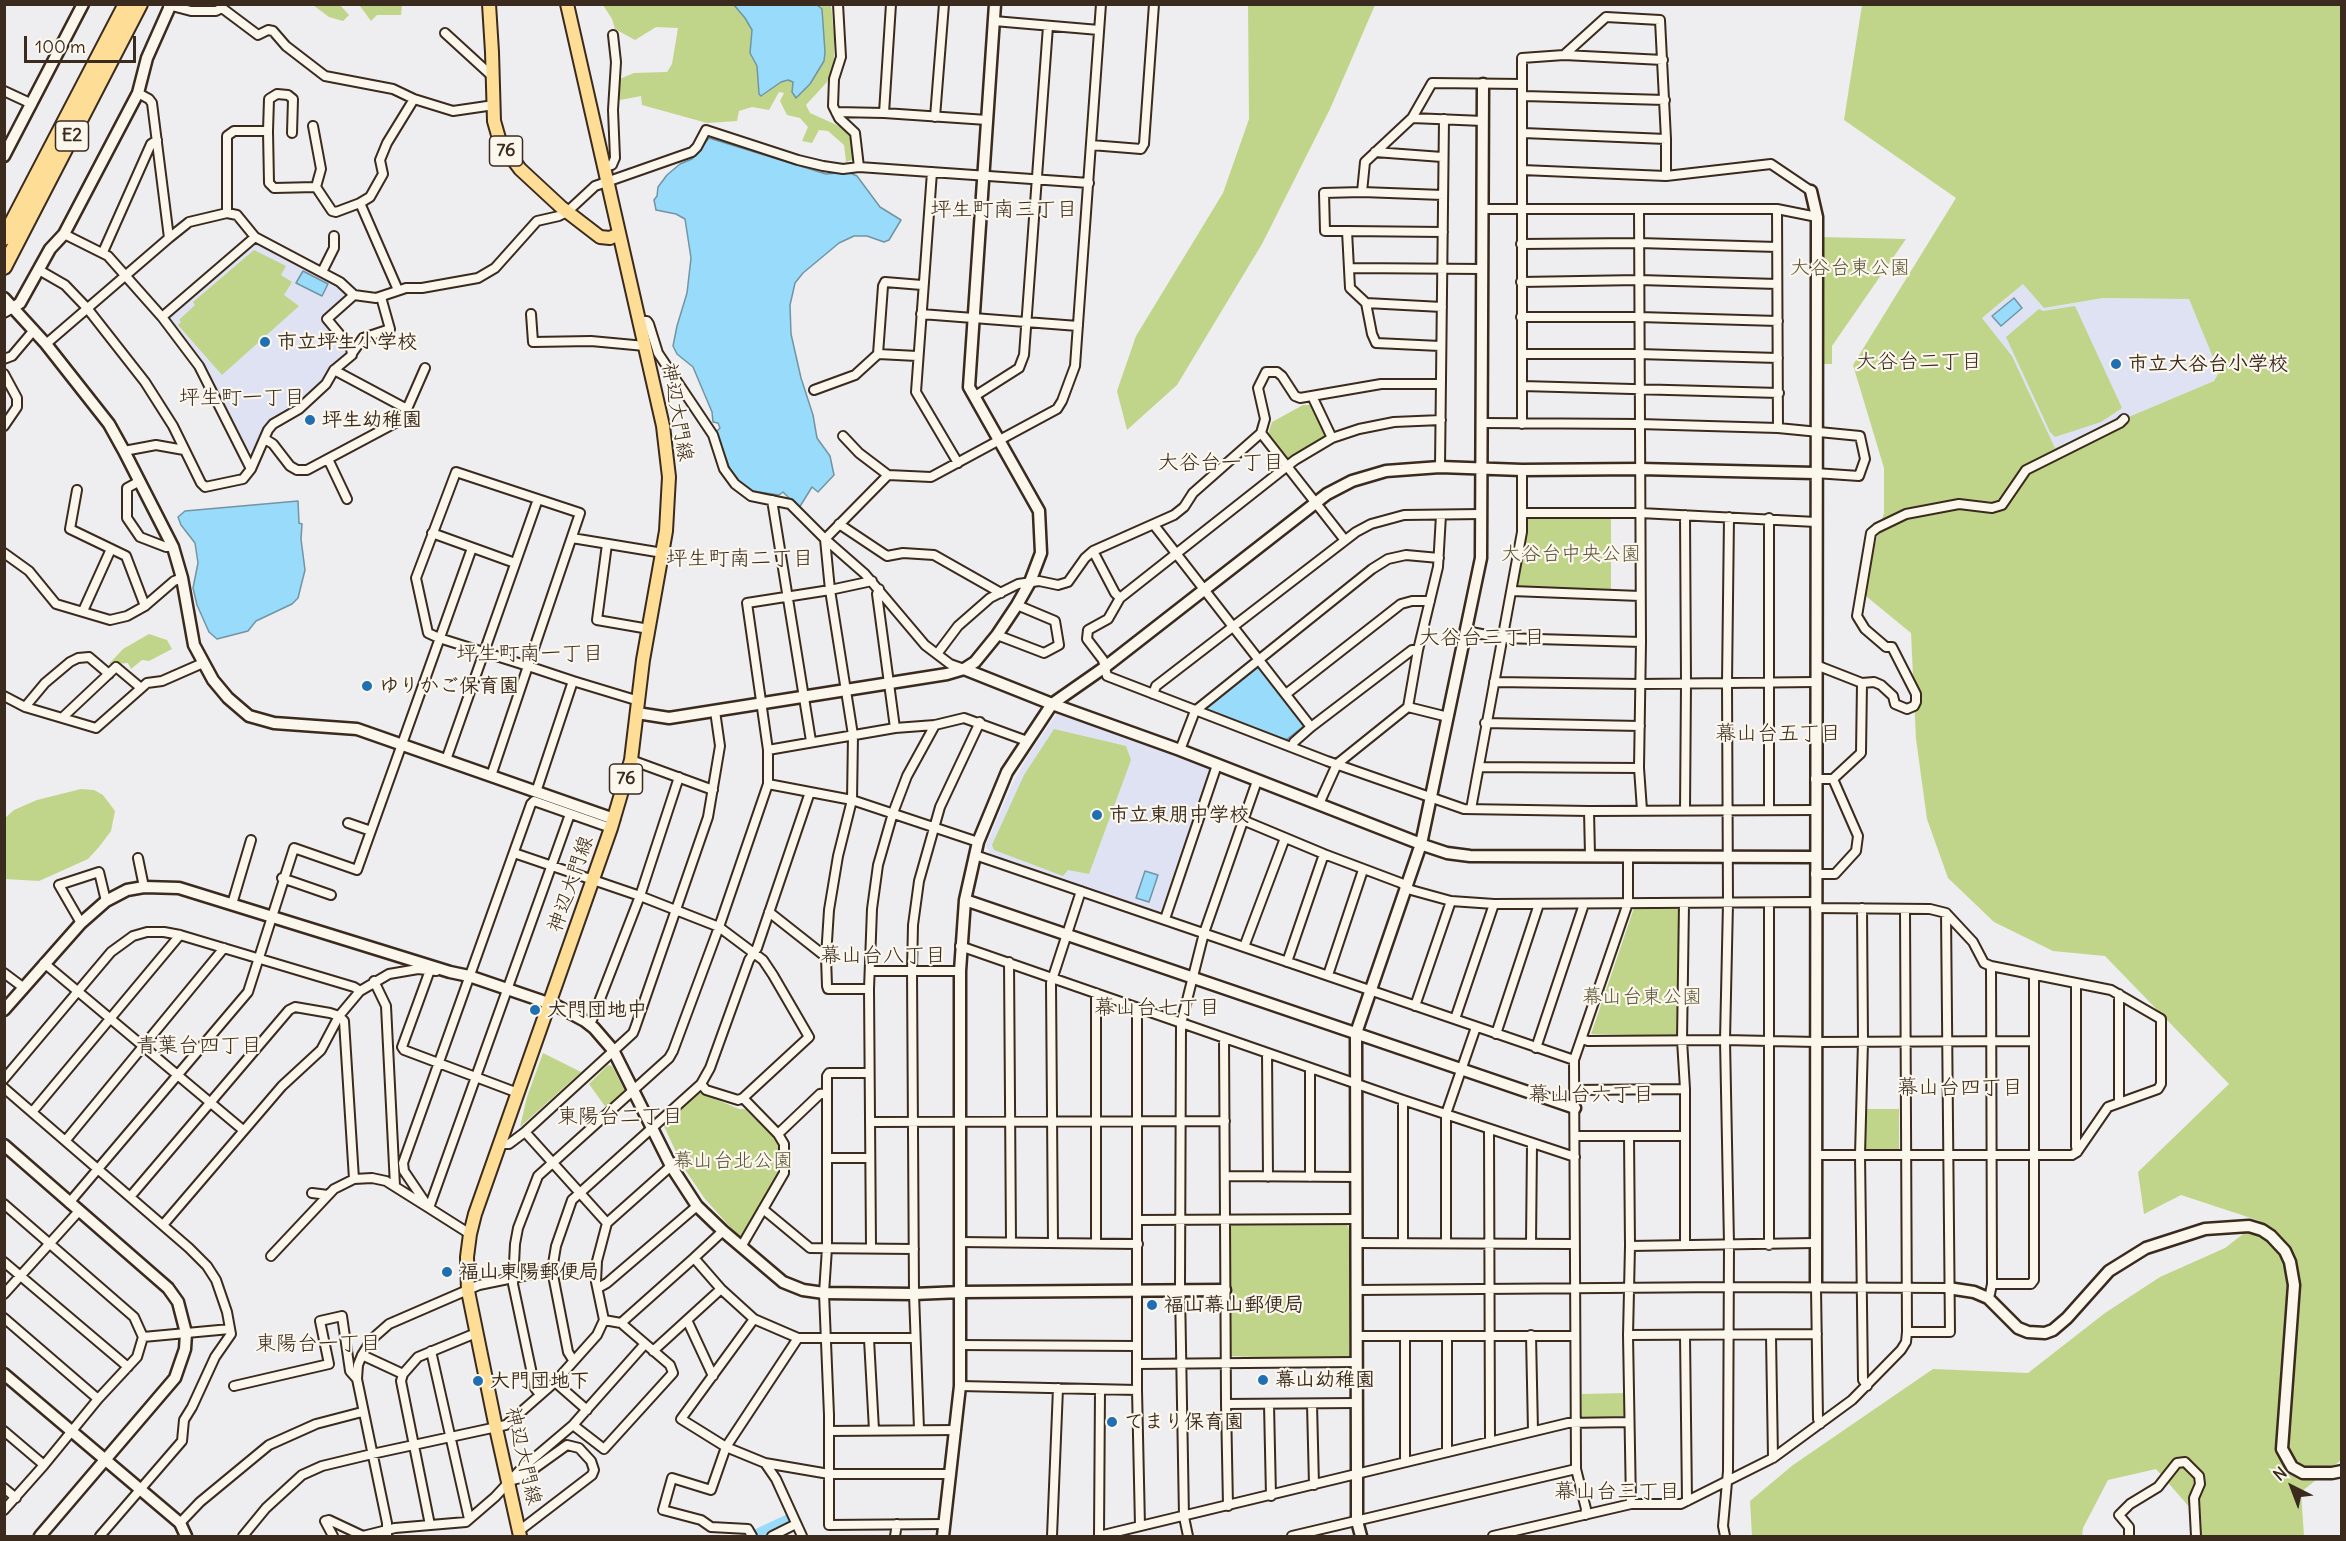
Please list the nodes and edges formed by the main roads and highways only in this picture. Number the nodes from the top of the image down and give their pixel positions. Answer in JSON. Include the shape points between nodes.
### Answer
{"nodes":[{"id":1,"x":126,"y":4,"type":"edge"},
{"id":2,"x":140,"y":4,"type":"edge"},
{"id":3,"x":489,"y":4,"type":"edge"},
{"id":4,"x":567,"y":4,"type":"edge"},
{"id":5,"x":620,"y":234,"type":"junction"},
{"id":6,"x":4,"y":238,"type":"edge"},
{"id":7,"x":4,"y":267,"type":"edge"},
{"id":8,"x":520,"y":1534,"type":"edge"}],
"edges":[{"from":1,"to":6,"type":"highway","number":"E2"},
{"from":2,"to":7,"type":"highway","number":"E2"},
{"from":3,"to":5,"type":"main road","number":"76","via":[[495,126],[500,142],[520,170],[567,212],[600,237]]},
{"from":4,"to":5,"type":"main road","name":"神辺大門線","number":"76"},
{"from":5,"to":8,"type":"main road","name":"神辺大門線","number":"76","via":[[663,426],[669,477],[663,553],[631,760],[613,824],[470,1234],[467,1257],[468,1291],[476,1333]]}]}
